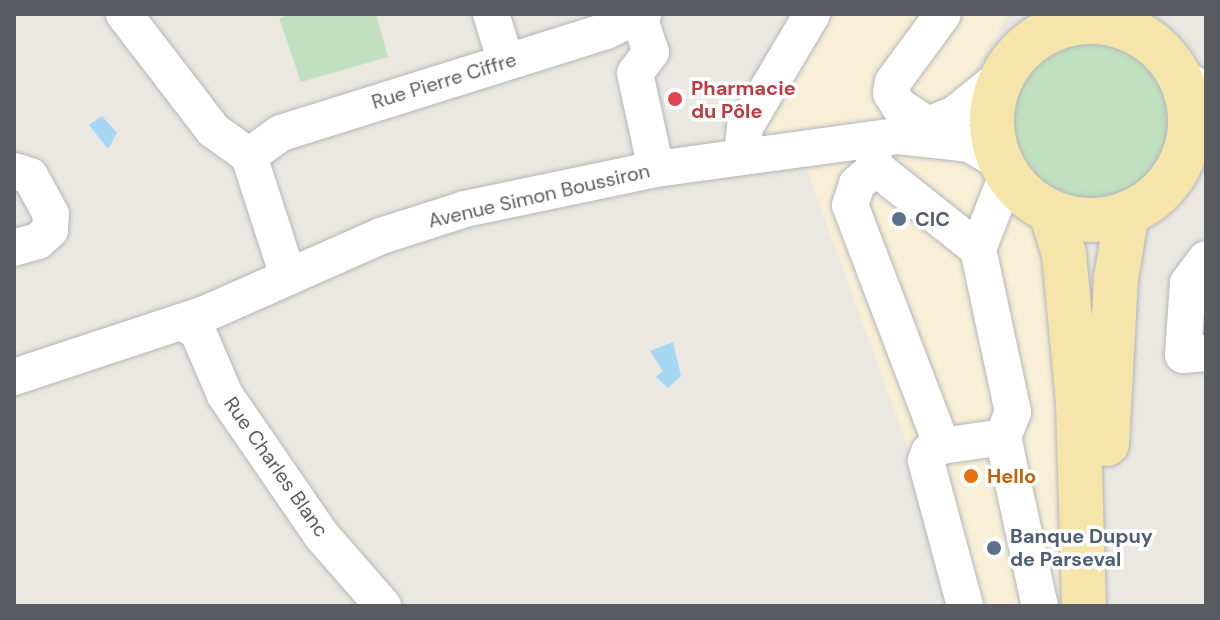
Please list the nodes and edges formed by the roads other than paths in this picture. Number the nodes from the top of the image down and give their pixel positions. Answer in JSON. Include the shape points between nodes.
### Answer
{"nodes":[{"id":1,"x":124,"y":14,"type":"edge"},
{"id":2,"x":491,"y":14,"type":"edge"},
{"id":3,"x":812,"y":14,"type":"edge"},
{"id":4,"x":943,"y":14,"type":"edge"},
{"id":5,"x":641,"y":15,"type":"edge"},
{"id":6,"x":1060,"y":21,"type":"edge"},
{"id":7,"x":1126,"y":22,"type":"edge"},
{"id":8,"x":506,"y":62,"type":"junction"},
{"id":9,"x":1002,"y":76,"type":"junction"},
{"id":10,"x":1192,"y":84,"type":"edge"},
{"id":11,"x":893,"y":143,"type":"junction"},
{"id":12,"x":1196,"y":146,"type":"edge"},
{"id":13,"x":742,"y":155,"type":"junction"},
{"id":14,"x":249,"y":156,"type":"junction"},
{"id":15,"x":656,"y":169,"type":"junction"},
{"id":16,"x":1004,"y":169,"type":"junction"},
{"id":17,"x":14,"y":171,"type":"edge"},
{"id":18,"x":1051,"y":212,"type":"junction"},
{"id":19,"x":1127,"y":213,"type":"junction"},
{"id":20,"x":14,"y":248,"type":"edge"},
{"id":21,"x":978,"y":249,"type":"junction"},
{"id":22,"x":1206,"y":259,"type":"edge"},
{"id":23,"x":288,"y":276,"type":"junction"},
{"id":24,"x":183,"y":322,"type":"junction"},
{"id":25,"x":1206,"y":353,"type":"edge"},
{"id":26,"x":14,"y":377,"type":"edge"},
{"id":27,"x":1003,"y":437,"type":"junction"},
{"id":28,"x":942,"y":446,"type":"junction"},
{"id":29,"x":383,"y":606,"type":"edge"},
{"id":30,"x":965,"y":606,"type":"edge"},
{"id":31,"x":1040,"y":606,"type":"edge"},
{"id":32,"x":1084,"y":606,"type":"edge"},
{"id":33,"x":1108,"y":606,"type":"edge"}],
"edges":[{"from":1,"to":14,"type":"street","via":[[213,130]]},
{"from":2,"to":8,"type":"street"},
{"from":3,"to":13,"type":"street","via":[[745,127]]},
{"from":4,"to":11,"type":"street","via":[[893,82],[891,93],[899,106]]},
{"from":5,"to":8,"type":"street","name":"Rue Pierre Ciffre"},
{"from":5,"to":15,"type":"street","via":[[651,52],[635,73]]},
{"from":6,"to":7,"type":"main road"},
{"from":6,"to":9,"type":"main road","via":[[1025,47]]},
{"from":7,"to":10,"type":"main road"},
{"from":8,"to":14,"type":"street","name":"Rue Pierre Ciffre","via":[[281,133]]},
{"from":9,"to":11,"type":"street","via":[[982,97]]},
{"from":9,"to":16,"type":"main road","via":[[993,104],[992,134]]},
{"from":10,"to":12,"type":"main road","via":[[1189,112]]},
{"from":11,"to":13,"type":"street","name":"Avenue Simon Boussiron"},
{"from":11,"to":16,"type":"street","via":[[969,144]]},
{"from":11,"to":21,"type":"street"},
{"from":11,"to":28,"type":"street","via":[[857,184],[850,205]]},
{"from":12,"to":19,"type":"main road","via":[[1153,199]]},
{"from":13,"to":15,"type":"street","name":"Avenue Simon Boussiron"},
{"from":14,"to":23,"type":"street"},
{"from":15,"to":23,"type":"street","name":"Avenue Simon Boussiron","via":[[465,209],[381,236]]},
{"from":16,"to":18,"type":"main road"},
{"from":16,"to":21,"type":"street"},
{"from":17,"to":20,"type":"street","via":[[30,176],[51,214],[50,230],[38,241]]},
{"from":18,"to":19,"type":"main road","via":[[1076,219]]},
{"from":18,"to":32,"type":"main road","via":[[1064,254],[1078,403]]},
{"from":19,"to":33,"type":"main road","via":[[1107,383]]},
{"from":21,"to":27,"type":"street","via":[[1013,412]]},
{"from":22,"to":25,"type":"street","via":[[1188,283],[1183,355]]},
{"from":23,"to":24,"type":"street","name":"Avenue Simon Boussiron"},
{"from":24,"to":26,"type":"street","name":"Avenue Simon Boussiron"},
{"from":24,"to":29,"type":"street","name":"Rue Charles Blanc","via":[[198,332],[225,395],[322,536]]},
{"from":27,"to":28,"type":"street"},
{"from":27,"to":31,"type":"street"},
{"from":28,"to":30,"type":"street","via":[[929,452],[926,461]]}]}
